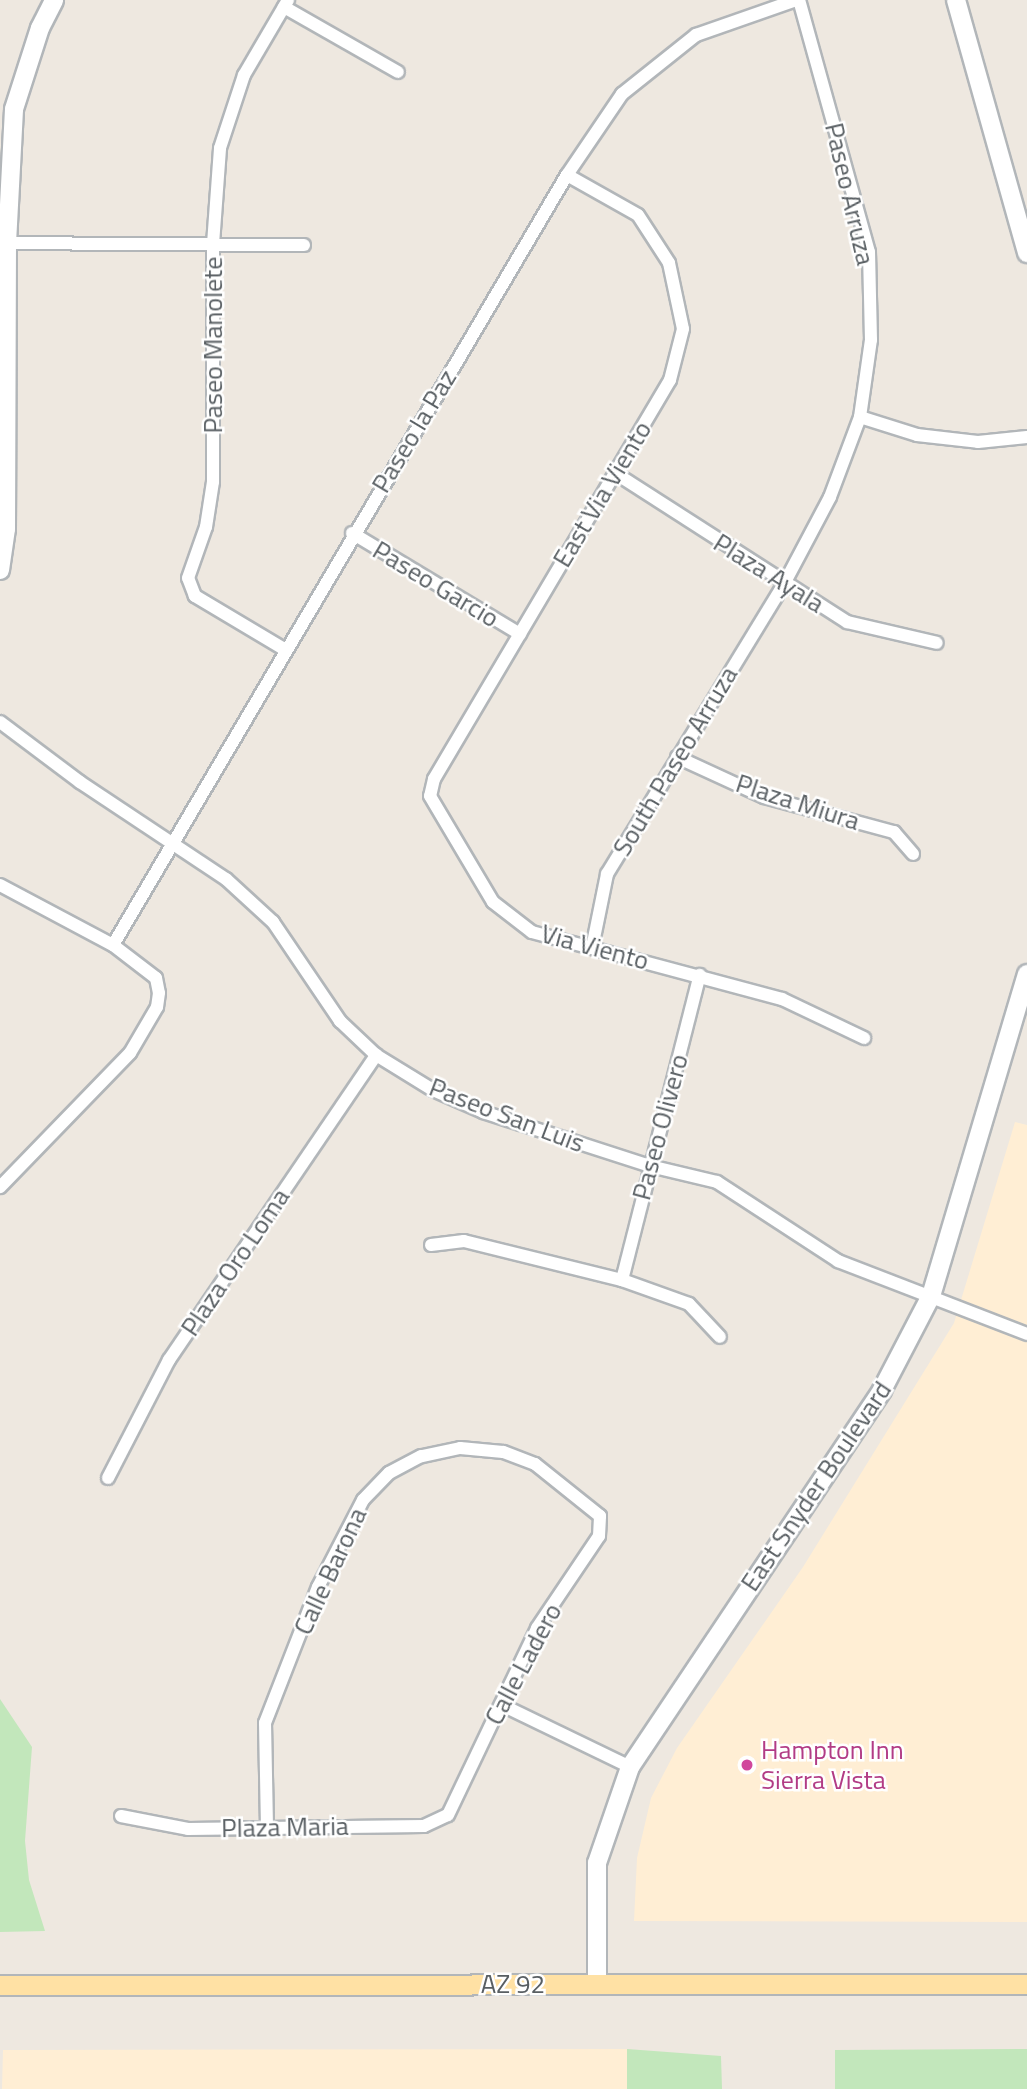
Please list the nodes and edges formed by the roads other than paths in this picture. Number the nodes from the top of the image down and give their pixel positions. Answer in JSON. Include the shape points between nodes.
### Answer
{"nodes":[{"id":1,"x":54,"y":0,"type":"edge"},
{"id":2,"x":797,"y":0,"type":"edge"},
{"id":3,"x":956,"y":0,"type":"edge"},
{"id":4,"x":286,"y":3,"type":"edge"},
{"id":5,"x":398,"y":72,"type":"dead end"},
{"id":6,"x":567,"y":175,"type":"junction"},
{"id":7,"x":3,"y":243,"type":"edge"},
{"id":8,"x":213,"y":244,"type":"junction"},
{"id":9,"x":304,"y":244,"type":"dead end"},
{"id":10,"x":1027,"y":253,"type":"edge"},
{"id":11,"x":860,"y":417,"type":"junction"},
{"id":12,"x":1027,"y":437,"type":"edge"},
{"id":13,"x":615,"y":473,"type":"junction"},
{"id":14,"x":352,"y":533,"type":"junction"},
{"id":15,"x":0,"y":570,"type":"edge"},
{"id":16,"x":784,"y":584,"type":"junction"},
{"id":17,"x":520,"y":634,"type":"junction"},
{"id":18,"x":937,"y":643,"type":"dead end"},
{"id":19,"x":284,"y":649,"type":"junction"},
{"id":20,"x":0,"y":722,"type":"edge"},
{"id":21,"x":677,"y":757,"type":"junction"},
{"id":22,"x":451,"y":834,"type":"joint"},
{"id":23,"x":173,"y":840,"type":"junction"},
{"id":24,"x":913,"y":853,"type":"dead end"},
{"id":25,"x":0,"y":885,"type":"edge"},
{"id":26,"x":113,"y":946,"type":"junction"},
{"id":27,"x":592,"y":948,"type":"junction"},
{"id":28,"x":1027,"y":974,"type":"edge"},
{"id":29,"x":701,"y":975,"type":"junction"},
{"id":30,"x":864,"y":1038,"type":"dead end"},
{"id":31,"x":376,"y":1055,"type":"junction"},
{"id":32,"x":649,"y":1167,"type":"junction"},
{"id":33,"x":0,"y":1186,"type":"edge"},
{"id":34,"x":431,"y":1245,"type":"dead end"},
{"id":35,"x":622,"y":1280,"type":"junction"},
{"id":36,"x":931,"y":1296,"type":"junction"},
{"id":37,"x":1027,"y":1334,"type":"edge"},
{"id":38,"x":720,"y":1338,"type":"dead end"},
{"id":39,"x":108,"y":1478,"type":"dead end"},
{"id":40,"x":600,"y":1516,"type":"joint"},
{"id":41,"x":502,"y":1705,"type":"junction"},
{"id":42,"x":630,"y":1767,"type":"junction"},
{"id":43,"x":448,"y":1815,"type":"joint"},
{"id":44,"x":121,"y":1816,"type":"dead end"},
{"id":45,"x":267,"y":1826,"type":"junction"},
{"id":46,"x":597,"y":1984,"type":"junction"},
{"id":47,"x":1027,"y":1984,"type":"edge"},
{"id":48,"x":0,"y":1985,"type":"edge"}],
"edges":[{"from":1,"to":7,"type":"street","via":[[40,28],[15,109]]},
{"from":2,"to":6,"type":"street","name":"Paseo la Paz","via":[[696,35],[660,60],[622,94]]},
{"from":2,"to":11,"type":"street","name":"Paseo Arruza","via":[[869,251],[871,340]]},
{"from":3,"to":10,"type":"street"},
{"from":4,"to":5,"type":"street"},
{"from":4,"to":8,"type":"street","name":"Paseo Manolete","via":[[244,75],[220,148]]},
{"from":6,"to":13,"type":"street","name":"East Via Viento","via":[[638,215],[669,263],[683,329],[670,380]]},
{"from":6,"to":14,"type":"street","name":"Paseo la Paz"},
{"from":7,"to":8,"type":"street"},
{"from":7,"to":15,"type":"street","via":[[6,529]]},
{"from":8,"to":9,"type":"street"},
{"from":8,"to":19,"type":"street","name":"Paseo Manolete","via":[[213,482],[206,527],[188,578],[195,596]]},
{"from":11,"to":12,"type":"street","via":[[917,435],[978,442]]},
{"from":11,"to":16,"type":"street","name":"Paseo Arruza","via":[[830,497]]},
{"from":13,"to":16,"type":"street","name":"Plaza Ayala"},
{"from":13,"to":17,"type":"street","name":"East Via Viento"},
{"from":14,"to":17,"type":"street","name":"Paseo Garcio"},
{"from":14,"to":19,"type":"street","name":"Paseo la Paz"},
{"from":16,"to":18,"type":"street","name":"Plaza Ayala","via":[[847,622]]},
{"from":16,"to":21,"type":"street","name":"South Paseo Arruza"},
{"from":17,"to":22,"type":"street","name":"East Via Viento","via":[[434,779],[430,796]]},
{"from":19,"to":23,"type":"street","name":"Paseo la Paz"},
{"from":20,"to":23,"type":"street","name":"Paseo San Luis","via":[[80,782]]},
{"from":21,"to":24,"type":"street","name":"Plaza Miura","via":[[764,797],[894,832]]},
{"from":21,"to":27,"type":"street","name":"South Paseo Arruza","via":[[607,874]]},
{"from":22,"to":27,"type":"street","name":"Via Viento","via":[[493,902],[532,932]]},
{"from":23,"to":26,"type":"street","name":"Paseo la Paz"},
{"from":23,"to":31,"type":"street","name":"Paseo San Luis","via":[[273,922],[340,1021]]},
{"from":25,"to":26,"type":"street"},
{"from":26,"to":33,"type":"street","via":[[156,978],[157,1007],[130,1053]]},
{"from":27,"to":29,"type":"street","name":"Via Viento"},
{"from":28,"to":36,"type":"street","name":"East Snyder Boulevard"},
{"from":29,"to":30,"type":"street","name":"Via Viento","via":[[782,999]]},
{"from":29,"to":32,"type":"street","name":"Paseo Olivero"},
{"from":31,"to":32,"type":"street","name":"Paseo San Luis","via":[[433,1090],[483,1112]]},
{"from":31,"to":39,"type":"street","name":"Plaza Oro Loma","via":[[169,1360]]},
{"from":32,"to":35,"type":"street","name":"Paseo Olivero"},
{"from":32,"to":36,"type":"street","name":"Paseo San Luis","via":[[717,1182],[838,1261]]},
{"from":34,"to":35,"type":"street","via":[[464,1241]]},
{"from":35,"to":38,"type":"street","via":[[689,1304]]},
{"from":36,"to":37,"type":"street","name":"Paseo San Luis"},
{"from":36,"to":42,"type":"street","name":"East Snyder Boulevard","via":[[882,1390]]},
{"from":40,"to":41,"type":"street","name":"Calle Ladero","via":[[599,1536],[537,1628]]},
{"from":40,"to":45,"type":"street","name":"Calle Barona","via":[[535,1464],[503,1452],[421,1455],[389,1473],[363,1500],[318,1587],[265,1723]]},
{"from":41,"to":42,"type":"street"},
{"from":41,"to":43,"type":"street","name":"Calle Ladero"},
{"from":42,"to":46,"type":"street","name":"East Snyder Boulevard","via":[[597,1863]]},
{"from":43,"to":45,"type":"street","name":"Plaza Maria","via":[[424,1826]]},
{"from":44,"to":45,"type":"street","name":"Plaza Maria","via":[[188,1829]]},
{"from":46,"to":47,"type":"main road","name":"AZ 92","number":"AZ 92"},
{"from":46,"to":48,"type":"main road","name":"AZ 92","number":"AZ 92"}]}
